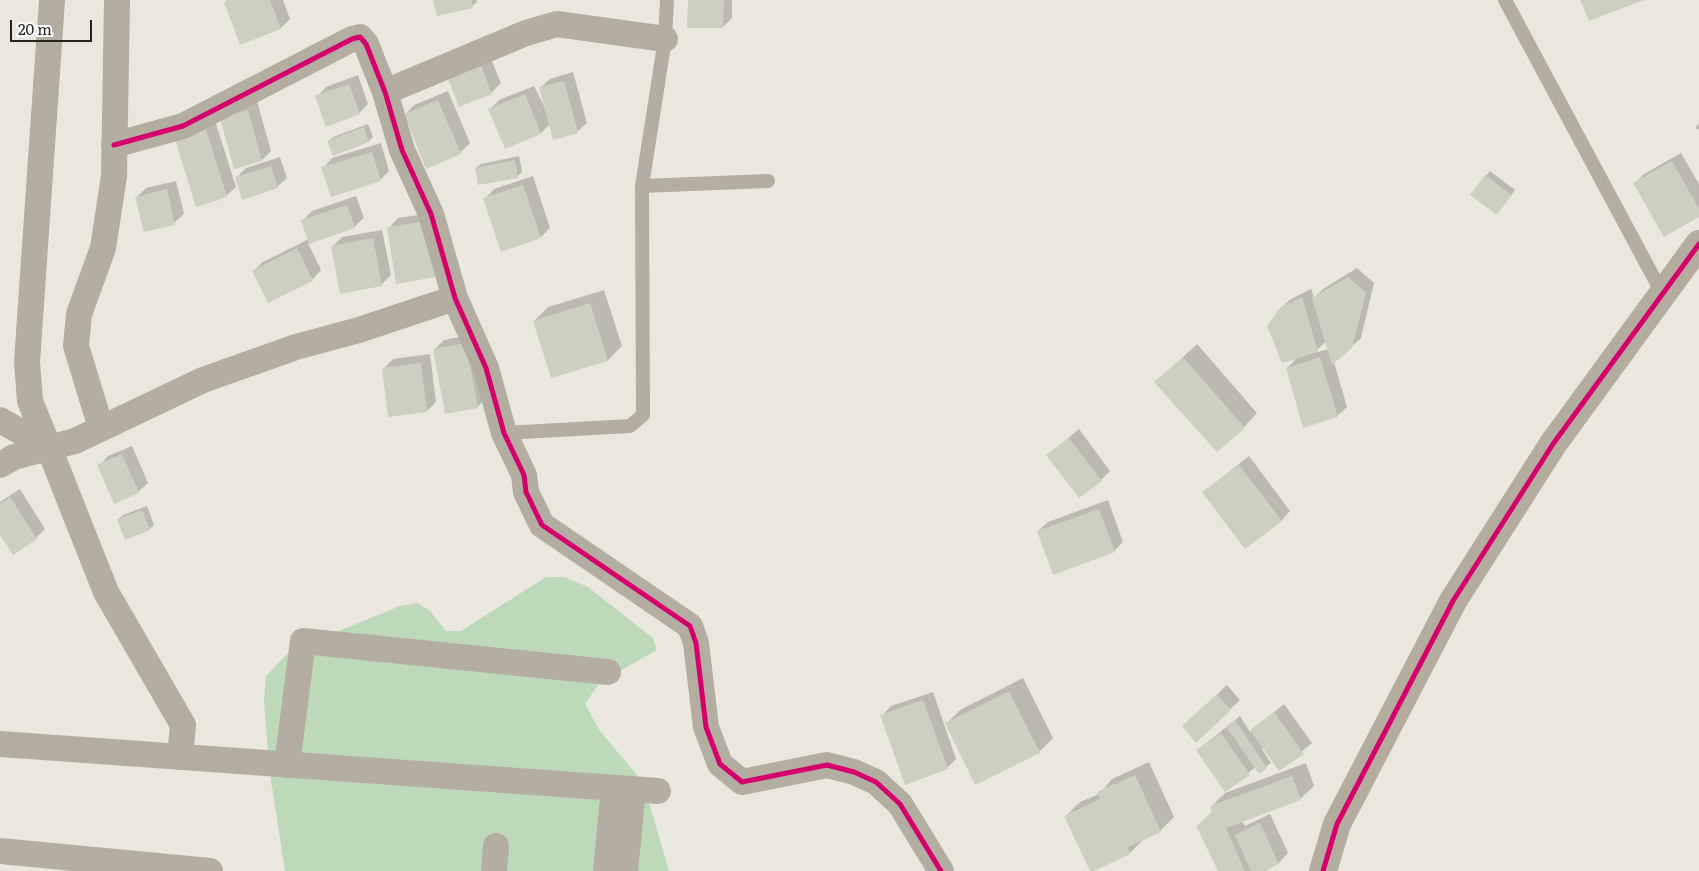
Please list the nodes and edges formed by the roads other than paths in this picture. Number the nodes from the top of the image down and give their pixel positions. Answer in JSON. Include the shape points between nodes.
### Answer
{"nodes":[{"id":1,"x":52,"y":0,"type":"edge"},
{"id":2,"x":117,"y":0,"type":"edge"},
{"id":3,"x":667,"y":0,"type":"edge"},
{"id":4,"x":1505,"y":0,"type":"edge"},
{"id":5,"x":665,"y":39,"type":"junction"},
{"id":6,"x":385,"y":92,"type":"junction"},
{"id":7,"x":114,"y":145,"type":"junction"},
{"id":8,"x":768,"y":181,"type":"dead end"},
{"id":9,"x":642,"y":186,"type":"junction"},
{"id":10,"x":1699,"y":244,"type":"edge"},
{"id":11,"x":1662,"y":293,"type":"junction"},
{"id":12,"x":455,"y":298,"type":"junction"},
{"id":13,"x":0,"y":420,"type":"edge"},
{"id":14,"x":101,"y":428,"type":"junction"},
{"id":15,"x":504,"y":433,"type":"junction"},
{"id":16,"x":49,"y":448,"type":"junction"},
{"id":17,"x":0,"y":466,"type":"edge"},
{"id":18,"x":608,"y":672,"type":"dead end"},
{"id":19,"x":0,"y":744,"type":"edge"},
{"id":20,"x":180,"y":757,"type":"junction"},
{"id":21,"x":288,"y":765,"type":"junction"},
{"id":22,"x":635,"y":789,"type":"junction"},
{"id":23,"x":496,"y":846,"type":"dead end"},
{"id":24,"x":0,"y":851,"type":"edge"},
{"id":25,"x":63,"y":864,"type":"edge"},
{"id":26,"x":171,"y":869,"type":"edge"},
{"id":27,"x":210,"y":871,"type":"edge"},
{"id":28,"x":494,"y":871,"type":"edge"},
{"id":29,"x":606,"y":871,"type":"edge"},
{"id":30,"x":625,"y":871,"type":"edge"},
{"id":31,"x":941,"y":871,"type":"edge"},
{"id":32,"x":1323,"y":871,"type":"edge"}],
"edges":[{"from":1,"to":16,"type":"street","via":[[27,362],[30,401]]},
{"from":2,"to":7,"type":"street"},
{"from":3,"to":5,"type":"lane"},
{"from":4,"to":11,"type":"lane"},
{"from":5,"to":6,"type":"street","via":[[557,24],[526,33]]},
{"from":5,"to":9,"type":"lane"},
{"from":6,"to":7,"type":"street","via":[[366,44],[360,37],[182,126]]},
{"from":6,"to":12,"type":"street","via":[[402,150],[431,214]]},
{"from":7,"to":14,"type":"street","via":[[114,176],[103,248],[79,314],[76,346]]},
{"from":8,"to":9,"type":"lane"},
{"from":9,"to":15,"type":"lane","via":[[642,415],[630,426]]},
{"from":10,"to":11,"type":"street"},
{"from":11,"to":32,"type":"street","via":[[1553,444],[1453,601],[1337,824]]},
{"from":12,"to":14,"type":"street","via":[[296,347],[203,380]]},
{"from":12,"to":15,"type":"street","via":[[486,368]]},
{"from":13,"to":16,"type":"street"},
{"from":14,"to":16,"type":"street"},
{"from":15,"to":31,"type":"street","via":[[542,525],[690,626],[696,643],[706,727],[720,764],[742,782],[828,765],[876,782],[900,804]]},
{"from":16,"to":17,"type":"street","via":[[14,457]]},
{"from":16,"to":20,"type":"street","via":[[106,592],[182,725]]},
{"from":18,"to":21,"type":"street","via":[[302,641]]},
{"from":19,"to":20,"type":"street"},
{"from":20,"to":21,"type":"street"},
{"from":21,"to":22,"type":"street"},
{"from":22,"to":29,"type":"street"},
{"from":22,"to":30,"type":"street"},
{"from":23,"to":28,"type":"street"},
{"from":24,"to":25,"type":"street"},
{"from":25,"to":26,"type":"street"},
{"from":26,"to":27,"type":"street"}]}
